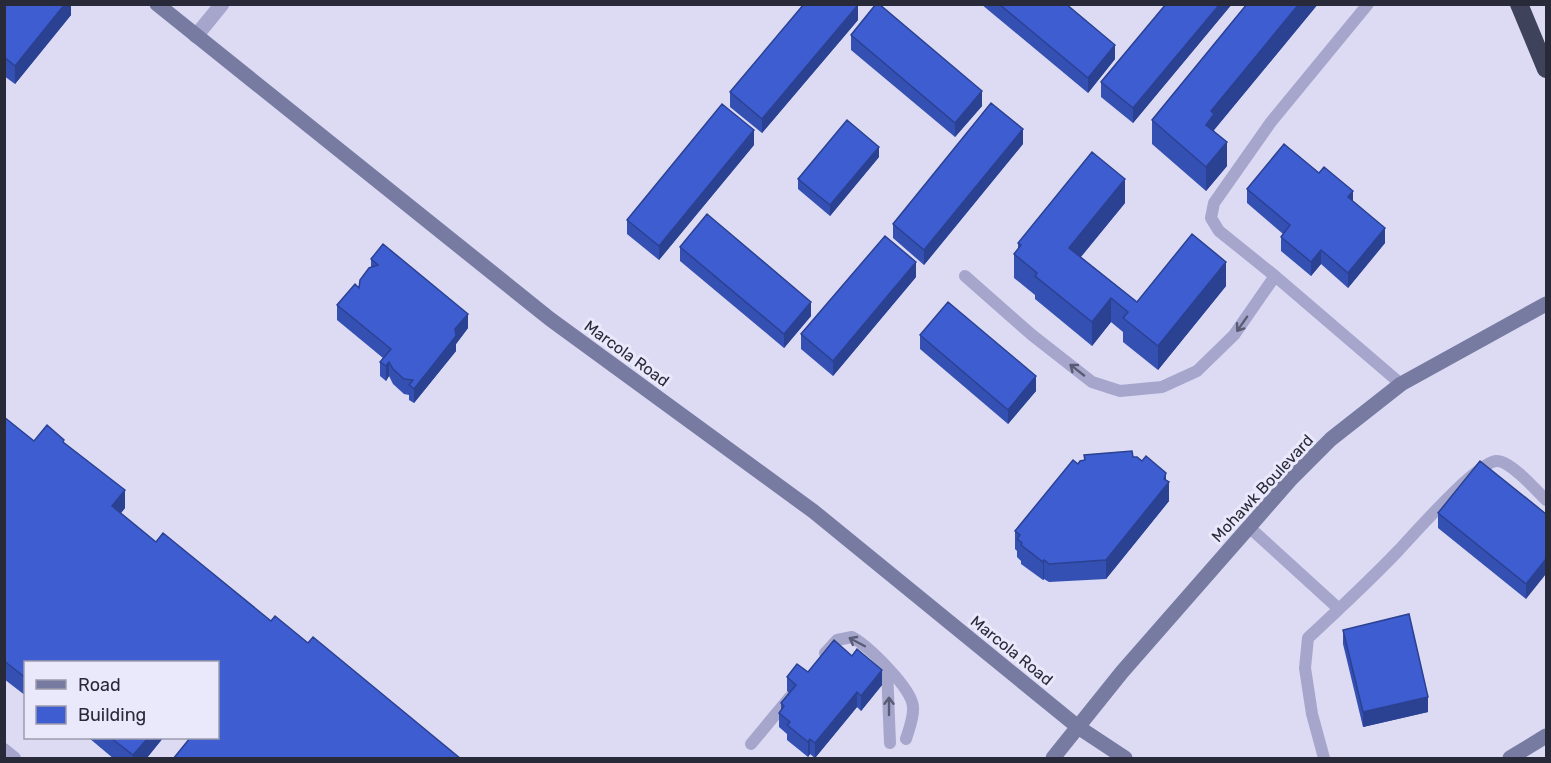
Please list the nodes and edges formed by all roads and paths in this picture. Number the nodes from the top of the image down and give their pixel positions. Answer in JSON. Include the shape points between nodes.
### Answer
{"nodes":[{"id":1,"x":157,"y":4,"type":"edge"},
{"id":2,"x":222,"y":4,"type":"edge"},
{"id":3,"x":1368,"y":4,"type":"edge"},
{"id":4,"x":1519,"y":4,"type":"edge"},
{"id":5,"x":196,"y":36,"type":"junction"},
{"id":6,"x":1546,"y":69,"type":"edge"},
{"id":7,"x":965,"y":276,"type":"dead end"},
{"id":8,"x":1275,"y":276,"type":"junction"},
{"id":9,"x":1546,"y":304,"type":"edge"},
{"id":10,"x":1401,"y":384,"type":"junction"},
{"id":11,"x":1546,"y":500,"type":"edge"},
{"id":12,"x":1249,"y":527,"type":"junction"},
{"id":13,"x":1339,"y":609,"type":"junction"},
{"id":14,"x":815,"y":665,"type":"edge"},
{"id":15,"x":887,"y":669,"type":"junction"},
{"id":16,"x":801,"y":683,"type":"edge"},
{"id":17,"x":1078,"y":727,"type":"junction"},
{"id":18,"x":1546,"y":736,"type":"edge"},
{"id":19,"x":906,"y":739,"type":"dead end"},
{"id":20,"x":890,"y":742,"type":"dead end"},
{"id":21,"x":751,"y":744,"type":"dead end"},
{"id":22,"x":4,"y":750,"type":"edge"},
{"id":23,"x":15,"y":759,"type":"edge"},
{"id":24,"x":1053,"y":759,"type":"edge"},
{"id":25,"x":1125,"y":759,"type":"edge"},
{"id":26,"x":1324,"y":759,"type":"edge"},
{"id":27,"x":1510,"y":759,"type":"edge"}],
"edges":[{"from":1,"to":5,"type":"main road","name":"Marcola Road"},
{"from":2,"to":5,"type":"street"},
{"from":3,"to":8,"type":"lane","via":[[1271,122],[1214,203],[1211,218],[1219,231]]},
{"from":4,"to":6,"type":"highway"},
{"from":5,"to":17,"type":"main road","name":"Marcola Road","via":[[550,319],[813,511]]},
{"from":8,"to":7,"type":"lane","one_way":true,"via":[[1234,335],[1197,371],[1162,387],[1120,392],[1092,382]]},
{"from":8,"to":10,"type":"lane"},
{"from":9,"to":10,"type":"main road","name":"Mohawk Boulevard"},
{"from":10,"to":12,"type":"main road","name":"Mohawk Boulevard","via":[[1331,439]]},
{"from":11,"to":13,"type":"lane","via":[[1508,464],[1497,461],[1486,465],[1450,496]]},
{"from":12,"to":13,"type":"lane"},
{"from":12,"to":17,"type":"main road","name":"Mohawk Boulevard"},
{"from":13,"to":26,"type":"lane","via":[[1308,638],[1305,668]]},
{"from":15,"to":14,"type":"lane","one_way":true,"via":[[852,637],[837,640]]},
{"from":15,"to":19,"type":"lane","via":[[910,695],[914,708]]},
{"from":20,"to":15,"type":"lane","one_way":true},
{"from":16,"to":21,"type":"lane"},
{"from":17,"to":24,"type":"main road","name":"Mohawk Boulevard"},
{"from":17,"to":25,"type":"main road","name":"Marcola Road"},
{"from":18,"to":27,"type":"main road"},
{"from":22,"to":23,"type":"lane"}]}
